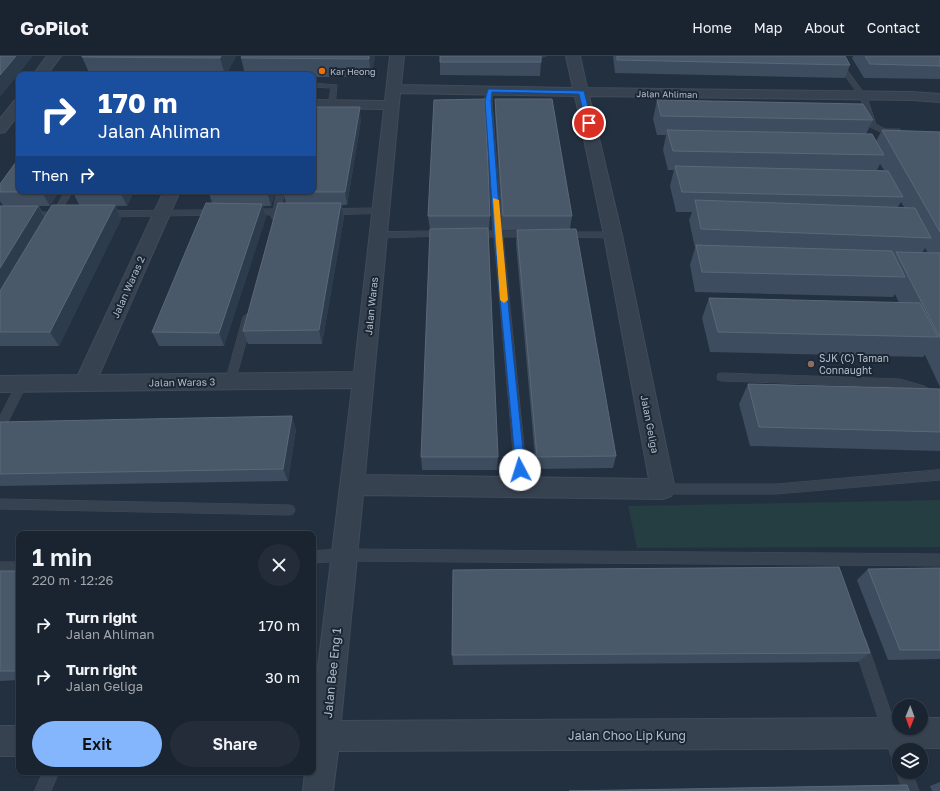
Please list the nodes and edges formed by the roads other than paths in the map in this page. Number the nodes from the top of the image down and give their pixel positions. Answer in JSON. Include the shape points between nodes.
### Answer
{"nodes":[{"id":1,"x":54,"y":56,"type":"edge"},
{"id":2,"x":397,"y":56,"type":"edge"},
{"id":3,"x":519,"y":56,"type":"edge"},
{"id":4,"x":543,"y":56,"type":"edge"},
{"id":5,"x":573,"y":56,"type":"edge"},
{"id":6,"x":834,"y":56,"type":"edge"},
{"id":7,"x":42,"y":72,"type":"edge"},
{"id":8,"x":316,"y":84,"type":"edge"},
{"id":9,"x":490,"y":90,"type":"junction"},
{"id":10,"x":582,"y":92,"type":"junction"},
{"id":11,"x":392,"y":97,"type":"junction"},
{"id":12,"x":863,"y":97,"type":"junction"},
{"id":13,"x":940,"y":98,"type":"edge"},
{"id":14,"x":316,"y":104,"type":"edge"},
{"id":15,"x":332,"y":105,"type":"junction"},
{"id":16,"x":16,"y":108,"type":"edge"},
{"id":17,"x":0,"y":129,"type":"edge"},
{"id":18,"x":906,"y":131,"type":"edge"},
{"id":19,"x":66,"y":194,"type":"edge"},
{"id":20,"x":171,"y":194,"type":"edge"},
{"id":21,"x":280,"y":194,"type":"edge"},
{"id":22,"x":381,"y":211,"type":"junction"},
{"id":23,"x":246,"y":212,"type":"edge"},
{"id":24,"x":276,"y":212,"type":"junction"},
{"id":25,"x":298,"y":212,"type":"edge"},
{"id":26,"x":320,"y":212,"type":"edge"},
{"id":27,"x":162,"y":213,"type":"junction"},
{"id":28,"x":223,"y":213,"type":"edge"},
{"id":29,"x":55,"y":214,"type":"junction"},
{"id":30,"x":70,"y":214,"type":"edge"},
{"id":31,"x":93,"y":214,"type":"edge"},
{"id":32,"x":0,"y":215,"type":"edge"},
{"id":33,"x":47,"y":228,"type":"edge"},
{"id":34,"x":272,"y":228,"type":"edge"},
{"id":35,"x":450,"y":234,"type":"edge"},
{"id":36,"x":466,"y":234,"type":"edge"},
{"id":37,"x":498,"y":234,"type":"junction"},
{"id":38,"x":378,"y":235,"type":"junction"},
{"id":39,"x":613,"y":235,"type":"junction"},
{"id":40,"x":251,"y":305,"type":"edge"},
{"id":41,"x":722,"y":377,"type":"dead end"},
{"id":42,"x":363,"y":380,"type":"junction"},
{"id":43,"x":230,"y":382,"type":"junction"},
{"id":44,"x":0,"y":384,"type":"edge"},
{"id":45,"x":22,"y":384,"type":"junction"},
{"id":46,"x":85,"y":384,"type":"junction"},
{"id":47,"x":940,"y":399,"type":"edge"},
{"id":48,"x":0,"y":427,"type":"edge"},
{"id":49,"x":940,"y":475,"type":"edge"},
{"id":50,"x":352,"y":485,"type":"junction"},
{"id":51,"x":522,"y":486,"type":"junction"},
{"id":52,"x":663,"y":489,"type":"junction"},
{"id":53,"x":0,"y":504,"type":"edge"},
{"id":54,"x":289,"y":510,"type":"dead end"},
{"id":55,"x":345,"y":555,"type":"junction"},
{"id":56,"x":316,"y":557,"type":"edge"},
{"id":57,"x":832,"y":560,"type":"junction"},
{"id":58,"x":940,"y":560,"type":"edge"},
{"id":59,"x":0,"y":568,"type":"edge"},
{"id":60,"x":16,"y":568,"type":"edge"},
{"id":61,"x":837,"y":575,"type":"edge"},
{"id":62,"x":855,"y":628,"type":"edge"},
{"id":63,"x":940,"y":733,"type":"edge"},
{"id":64,"x":319,"y":736,"type":"edge"},
{"id":65,"x":16,"y":740,"type":"edge"},
{"id":66,"x":0,"y":741,"type":"edge"},
{"id":67,"x":894,"y":743,"type":"edge"},
{"id":68,"x":902,"y":743,"type":"edge"},
{"id":69,"x":892,"y":745,"type":"edge"},
{"id":70,"x":50,"y":775,"type":"edge"},
{"id":71,"x":907,"y":779,"type":"edge"},
{"id":72,"x":43,"y":791,"type":"edge"},
{"id":73,"x":318,"y":791,"type":"edge"},
{"id":74,"x":911,"y":791,"type":"edge"}],
"edges":[{"from":1,"to":7,"type":"street"},
{"from":2,"to":11,"type":"street","name":"Jalan Waras"},
{"from":3,"to":4,"type":"lane"},
{"from":5,"to":10,"type":"street","name":"Jalan Geliga"},
{"from":6,"to":12,"type":"lane"},
{"from":8,"to":15,"type":"lane","via":[[335,86]]},
{"from":9,"to":10,"type":"street","name":"Jalan Ahliman"},
{"from":9,"to":11,"type":"street","name":"Jalan Ahliman"},
{"from":9,"to":37,"type":"lane","via":[[488,101]]},
{"from":10,"to":12,"type":"street","name":"Jalan Ahliman"},
{"from":10,"to":39,"type":"street","name":"Jalan Geliga"},
{"from":11,"to":15,"type":"street","name":"Jalan Ahliman"},
{"from":11,"to":22,"type":"street","name":"Jalan Waras"},
{"from":12,"to":13,"type":"street","name":"Jalan Ahliman"},
{"from":12,"to":18,"type":"lane","via":[[873,125],[884,131]]},
{"from":14,"to":15,"type":"street","name":"Jalan Ahliman"},
{"from":16,"to":17,"type":"street"},
{"from":19,"to":29,"type":"lane"},
{"from":20,"to":27,"type":"street","name":"Jalan Waras 2"},
{"from":21,"to":24,"type":"lane"},
{"from":22,"to":26,"type":"lane"},
{"from":22,"to":38,"type":"street","name":"Jalan Waras"},
{"from":23,"to":24,"type":"lane"},
{"from":24,"to":25,"type":"lane"},
{"from":24,"to":34,"type":"lane"},
{"from":27,"to":28,"type":"lane"},
{"from":27,"to":31,"type":"lane"},
{"from":27,"to":46,"type":"street","name":"Jalan Waras 2"},
{"from":29,"to":30,"type":"lane"},
{"from":29,"to":32,"type":"lane"},
{"from":29,"to":33,"type":"lane"},
{"from":35,"to":38,"type":"lane"},
{"from":36,"to":37,"type":"lane"},
{"from":37,"to":39,"type":"lane"},
{"from":37,"to":51,"type":"lane"},
{"from":38,"to":42,"type":"street","name":"Jalan Waras"},
{"from":39,"to":52,"type":"street","name":"Jalan Geliga"},
{"from":40,"to":43,"type":"lane"},
{"from":41,"to":47,"type":"lane","via":[[900,383]]},
{"from":42,"to":43,"type":"street","name":"Jalan Waras 3"},
{"from":42,"to":50,"type":"street","name":"Jalan Waras"},
{"from":43,"to":46,"type":"street","name":"Jalan Waras 3"},
{"from":44,"to":45,"type":"street","name":"Jalan Waras 3"},
{"from":45,"to":46,"type":"street","name":"Jalan Waras 3"},
{"from":45,"to":48,"type":"lane"},
{"from":49,"to":52,"type":"lane","via":[[776,489]]},
{"from":50,"to":51,"type":"street"},
{"from":50,"to":55,"type":"street","name":"Jalan Waras"},
{"from":51,"to":52,"type":"street"},
{"from":53,"to":54,"type":"lane"},
{"from":55,"to":56,"type":"lane"},
{"from":55,"to":57,"type":"lane"},
{"from":55,"to":64,"type":"street","name":"Jalan Bee Eng 1"},
{"from":57,"to":58,"type":"lane"},
{"from":57,"to":61,"type":"lane"},
{"from":59,"to":60,"type":"lane"},
{"from":62,"to":67,"type":"lane"},
{"from":63,"to":68,"type":"street","name":"Jalan Choo Lip Kung"},
{"from":64,"to":69,"type":"street","name":"Jalan Choo Lip Kung"},
{"from":64,"to":73,"type":"street","name":"Jalan Bee Eng 1"},
{"from":65,"to":66,"type":"street"},
{"from":70,"to":72,"type":"lane"},
{"from":71,"to":74,"type":"lane"}]}
